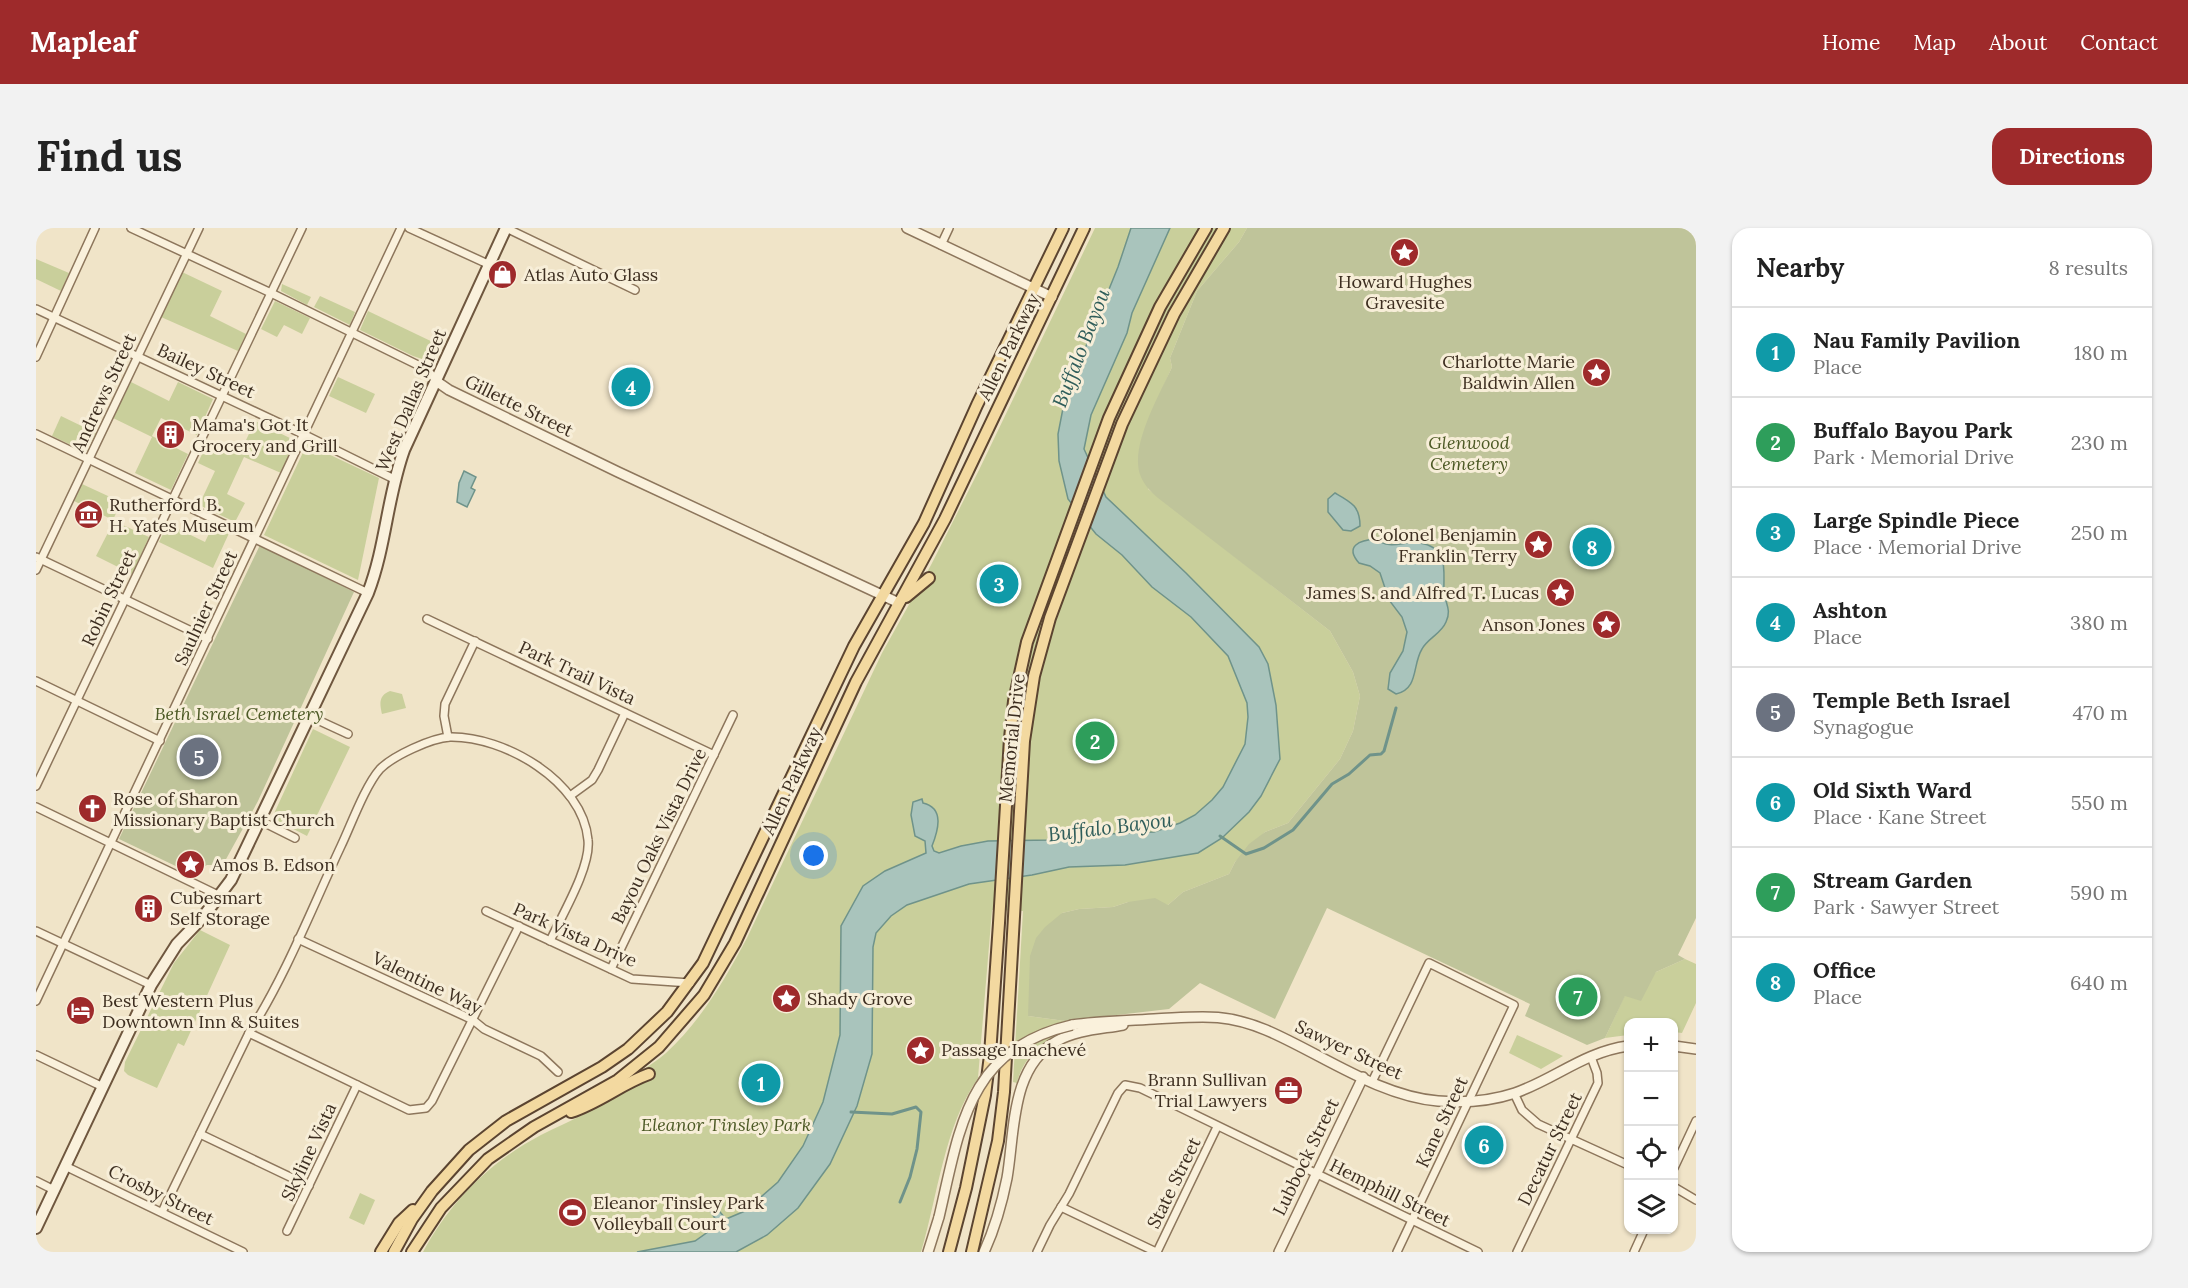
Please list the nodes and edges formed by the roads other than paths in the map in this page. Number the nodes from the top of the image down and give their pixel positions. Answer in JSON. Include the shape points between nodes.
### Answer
{"nodes":[{"id":1,"x":95,"y":228,"type":"edge"},
{"id":2,"x":131,"y":228,"type":"edge"},
{"id":3,"x":199,"y":228,"type":"edge"},
{"id":4,"x":302,"y":228,"type":"edge"},
{"id":5,"x":401,"y":228,"type":"edge"},
{"id":6,"x":409,"y":228,"type":"edge"},
{"id":7,"x":506,"y":228,"type":"edge"},
{"id":8,"x":907,"y":228,"type":"edge"},
{"id":9,"x":949,"y":228,"type":"edge"},
{"id":10,"x":1063,"y":228,"type":"edge"},
{"id":11,"x":1084,"y":228,"type":"edge"},
{"id":12,"x":1206,"y":228,"type":"edge"},
{"id":13,"x":1224,"y":228,"type":"edge"},
{"id":14,"x":941,"y":245,"type":"junction"},
{"id":15,"x":186,"y":254,"type":"junction"},
{"id":16,"x":489,"y":265,"type":"junction"},
{"id":17,"x":1034,"y":289,"type":"junction"},
{"id":18,"x":635,"y":290,"type":"dead end"},
{"id":19,"x":271,"y":293,"type":"junction"},
{"id":20,"x":1052,"y":297,"type":"junction"},
{"id":21,"x":36,"y":309,"type":"edge"},
{"id":22,"x":55,"y":318,"type":"junction"},
{"id":23,"x":352,"y":333,"type":"junction"},
{"id":24,"x":138,"y":356,"type":"junction"},
{"id":25,"x":36,"y":357,"type":"edge"},
{"id":26,"x":436,"y":381,"type":"junction"},
{"id":27,"x":223,"y":396,"type":"junction"},
{"id":28,"x":36,"y":434,"type":"edge"},
{"id":29,"x":305,"y":435,"type":"junction"},
{"id":30,"x":89,"y":459,"type":"junction"},
{"id":31,"x":394,"y":479,"type":"junction"},
{"id":32,"x":173,"y":499,"type":"junction"},
{"id":33,"x":255,"y":539,"type":"junction"},
{"id":34,"x":39,"y":558,"type":"edge"},
{"id":35,"x":36,"y":570,"type":"edge"},
{"id":36,"x":929,"y":578,"type":"dead end"},
{"id":37,"x":368,"y":593,"type":"junction"},
{"id":38,"x":882,"y":596,"type":"junction"},
{"id":39,"x":125,"y":599,"type":"junction"},
{"id":40,"x":899,"y":603,"type":"junction"},
{"id":41,"x":427,"y":619,"type":"dead end"},
{"id":42,"x":208,"y":639,"type":"junction"},
{"id":43,"x":475,"y":641,"type":"junction"},
{"id":44,"x":36,"y":681,"type":"edge"},
{"id":45,"x":77,"y":701,"type":"junction"},
{"id":46,"x":625,"y":713,"type":"junction"},
{"id":47,"x":733,"y":715,"type":"dead end"},
{"id":48,"x":309,"y":716,"type":"junction"},
{"id":49,"x":348,"y":734,"type":"dead end"},
{"id":50,"x":448,"y":737,"type":"junction"},
{"id":51,"x":160,"y":741,"type":"junction"},
{"id":52,"x":714,"y":754,"type":"junction"},
{"id":53,"x":36,"y":786,"type":"edge"},
{"id":54,"x":570,"y":796,"type":"junction"},
{"id":55,"x":36,"y":807,"type":"edge"},
{"id":56,"x":261,"y":821,"type":"junction"},
{"id":57,"x":295,"y":838,"type":"dead end"},
{"id":58,"x":112,"y":842,"type":"junction"},
{"id":59,"x":220,"y":896,"type":"junction"},
{"id":60,"x":486,"y":911,"type":"dead end"},
{"id":61,"x":519,"y":926,"type":"junction"},
{"id":62,"x":36,"y":931,"type":"edge"},
{"id":63,"x":298,"y":939,"type":"junction"},
{"id":64,"x":550,"y":941,"type":"junction"},
{"id":65,"x":63,"y":944,"type":"junction"},
{"id":66,"x":611,"y":969,"type":"junction"},
{"id":67,"x":690,"y":983,"type":"junction"},
{"id":68,"x":150,"y":985,"type":"junction"},
{"id":69,"x":36,"y":1001,"type":"edge"},
{"id":70,"x":1514,"y":1005,"type":"joint"},
{"id":71,"x":1155,"y":1019,"type":"junction"},
{"id":72,"x":473,"y":1020,"type":"junction"},
{"id":73,"x":249,"y":1033,"type":"junction"},
{"id":74,"x":1624,"y":1047,"type":"edge"},
{"id":75,"x":1678,"y":1047,"type":"edge"},
{"id":76,"x":1696,"y":1049,"type":"edge"},
{"id":77,"x":36,"y":1055,"type":"edge"},
{"id":78,"x":1591,"y":1057,"type":"junction"},
{"id":79,"x":558,"y":1072,"type":"dead end"},
{"id":80,"x":649,"y":1074,"type":"dead end"},
{"id":81,"x":1368,"y":1080,"type":"junction"},
{"id":82,"x":357,"y":1085,"type":"junction"},
{"id":83,"x":103,"y":1087,"type":"junction"},
{"id":84,"x":1514,"y":1094,"type":"junction"},
{"id":85,"x":1468,"y":1102,"type":"junction"},
{"id":86,"x":551,"y":1118,"type":"junction"},
{"id":87,"x":1696,"y":1121,"type":"edge"},
{"id":88,"x":1217,"y":1127,"type":"junction"},
{"id":89,"x":200,"y":1134,"type":"junction"},
{"id":90,"x":1571,"y":1139,"type":"junction"},
{"id":91,"x":1678,"y":1159,"type":"edge"},
{"id":92,"x":1624,"y":1163,"type":"edge"},
{"id":93,"x":65,"y":1166,"type":"junction"},
{"id":94,"x":1316,"y":1174,"type":"junction"},
{"id":95,"x":36,"y":1181,"type":"edge"},
{"id":96,"x":309,"y":1186,"type":"junction"},
{"id":97,"x":1678,"y":1189,"type":"edge"},
{"id":98,"x":54,"y":1190,"type":"junction"},
{"id":99,"x":432,"y":1191,"type":"junction"},
{"id":100,"x":1696,"y":1200,"type":"edge"},
{"id":101,"x":1061,"y":1207,"type":"junction"},
{"id":102,"x":162,"y":1212,"type":"junction"},
{"id":103,"x":1412,"y":1221,"type":"junction"},
{"id":104,"x":36,"y":1228,"type":"edge"},
{"id":105,"x":287,"y":1231,"type":"dead end"},
{"id":106,"x":1642,"y":1234,"type":"edge"},
{"id":107,"x":415,"y":1248,"type":"edge"},
{"id":108,"x":243,"y":1252,"type":"edge"},
{"id":109,"x":381,"y":1252,"type":"edge"},
{"id":110,"x":394,"y":1252,"type":"edge"},
{"id":111,"x":928,"y":1252,"type":"edge"},
{"id":112,"x":949,"y":1252,"type":"edge"},
{"id":113,"x":972,"y":1252,"type":"edge"},
{"id":114,"x":984,"y":1252,"type":"edge"},
{"id":115,"x":1037,"y":1252,"type":"edge"},
{"id":116,"x":1157,"y":1252,"type":"edge"},
{"id":117,"x":1279,"y":1252,"type":"edge"},
{"id":118,"x":1397,"y":1252,"type":"edge"},
{"id":119,"x":1478,"y":1252,"type":"edge"},
{"id":120,"x":1517,"y":1252,"type":"edge"},
{"id":121,"x":1634,"y":1252,"type":"edge"}],
"edges":[{"from":1,"to":22,"type":"street"},
{"from":2,"to":15,"type":"street","name":"Gillette Street"},
{"from":3,"to":15,"type":"street","name":"Andrews Street"},
{"from":4,"to":19,"type":"street","name":"Robin Street"},
{"from":5,"to":23,"type":"street","name":"Saulnier Street"},
{"from":6,"to":16,"type":"street"},
{"from":7,"to":16,"type":"main road","name":"West Dallas Street"},
{"from":7,"to":18,"type":"street"},
{"from":8,"to":14,"type":"street"},
{"from":9,"to":14,"type":"street"},
{"from":10,"to":17,"type":"main road","name":"Allen Parkway"},
{"from":11,"to":20,"type":"main road","name":"Allen Parkway"},
{"from":12,"to":112,"type":"main road","name":"Memorial Drive","via":[[1160,307],[1109,418],[1036,614],[1020,672],[1010,738],[990,1055],[966,1188]]},
{"from":13,"to":113,"type":"main road","name":"Memorial Drive","via":[[1174,314],[1122,424],[1050,618],[1034,676],[1024,741],[1007,1056],[987,1194]]},
{"from":14,"to":17,"type":"street"},
{"from":15,"to":19,"type":"street","name":"Gillette Street"},
{"from":15,"to":24,"type":"street","name":"Andrews Street"},
{"from":16,"to":26,"type":"main road","name":"West Dallas Street"},
{"from":17,"to":20,"type":"street"},
{"from":17,"to":38,"type":"main road","name":"Allen Parkway","via":[[924,523]]},
{"from":19,"to":23,"type":"street","name":"Gillette Street"},
{"from":19,"to":27,"type":"street","name":"Robin Street"},
{"from":20,"to":40,"type":"main road","name":"Allen Parkway","via":[[945,519]]},
{"from":21,"to":22,"type":"street","name":"Bailey Street"},
{"from":22,"to":24,"type":"street","name":"Bailey Street"},
{"from":22,"to":25,"type":"street"},
{"from":23,"to":26,"type":"street","name":"Gillette Street","via":[[428,370]]},
{"from":23,"to":29,"type":"street","name":"Saulnier Street"},
{"from":24,"to":27,"type":"street","name":"Bailey Street"},
{"from":24,"to":30,"type":"street","name":"Andrews Street"},
{"from":26,"to":31,"type":"main road","name":"West Dallas Street"},
{"from":26,"to":38,"type":"street","name":"Gillette Street","via":[[567,448]]},
{"from":27,"to":29,"type":"street","name":"Bailey Street"},
{"from":27,"to":32,"type":"street","name":"Robin Street"},
{"from":28,"to":30,"type":"street"},
{"from":29,"to":31,"type":"street","name":"Bailey Street"},
{"from":29,"to":33,"type":"street","name":"Saulnier Street"},
{"from":30,"to":32,"type":"street"},
{"from":30,"to":34,"type":"street","name":"Andrews Street"},
{"from":31,"to":37,"type":"main road","name":"West Dallas Street","via":[[384,540]]},
{"from":32,"to":33,"type":"street"},
{"from":32,"to":39,"type":"street","name":"Robin Street"},
{"from":33,"to":37,"type":"street"},
{"from":33,"to":42,"type":"street","name":"Saulnier Street"},
{"from":34,"to":35,"type":"street","name":"Andrews Street"},
{"from":34,"to":39,"type":"street"},
{"from":36,"to":40,"type":"main road"},
{"from":37,"to":48,"type":"main road","name":"West Dallas Street"},
{"from":38,"to":40,"type":"street","name":"Gillette Street"},
{"from":38,"to":67,"type":"main road","name":"Allen Parkway","via":[[854,646],[713,944]]},
{"from":39,"to":42,"type":"street"},
{"from":39,"to":45,"type":"street","name":"Robin Street"},
{"from":40,"to":86,"type":"main road","name":"Allen Parkway","via":[[856,682],[735,943],[704,995],[666,1040],[640,1062],[601,1091]]},
{"from":41,"to":43,"type":"street","name":"Park Trail Vista"},
{"from":42,"to":51,"type":"street","name":"Saulnier Street"},
{"from":43,"to":46,"type":"street","name":"Park Trail Vista"},
{"from":43,"to":50,"type":"street","via":[[446,704]]},
{"from":44,"to":45,"type":"street"},
{"from":45,"to":51,"type":"street"},
{"from":45,"to":53,"type":"street","name":"Robin Street"},
{"from":46,"to":52,"type":"street","name":"Park Trail Vista"},
{"from":46,"to":54,"type":"street","via":[[592,780]]},
{"from":47,"to":52,"type":"street","name":"Bayou Oaks Vista Drive"},
{"from":48,"to":49,"type":"street"},
{"from":48,"to":56,"type":"main road","name":"West Dallas Street"},
{"from":50,"to":54,"type":"street","via":[[480,740],[512,752],[546,772]]},
{"from":50,"to":63,"type":"street","via":[[402,754],[380,770],[365,794]]},
{"from":51,"to":58,"type":"street","name":"Saulnier Street"},
{"from":52,"to":66,"type":"street","name":"Bayou Oaks Vista Drive"},
{"from":54,"to":64,"type":"street","via":[[586,826],[589,842],[586,863]]},
{"from":55,"to":58,"type":"street"},
{"from":56,"to":57,"type":"street"},
{"from":56,"to":59,"type":"main road","name":"West Dallas Street"},
{"from":58,"to":59,"type":"street"},
{"from":58,"to":65,"type":"street","name":"Saulnier Street"},
{"from":59,"to":68,"type":"main road","name":"West Dallas Street","via":[[177,944]]},
{"from":60,"to":61,"type":"street","name":"Park Vista Drive"},
{"from":61,"to":64,"type":"street","name":"Park Vista Drive"},
{"from":61,"to":72,"type":"street"},
{"from":62,"to":65,"type":"street"},
{"from":63,"to":72,"type":"street","name":"Valentine Way"},
{"from":63,"to":73,"type":"street"},
{"from":64,"to":66,"type":"street","name":"Park Vista Drive"},
{"from":65,"to":68,"type":"street"},
{"from":65,"to":69,"type":"street","name":"Saulnier Street"},
{"from":66,"to":67,"type":"street","name":"Park Vista Drive","via":[[632,979]]},
{"from":67,"to":99,"type":"main road","name":"Allen Parkway","via":[[667,1012],[628,1049],[506,1122],[469,1150]]},
{"from":68,"to":83,"type":"main road","name":"West Dallas Street"},
{"from":70,"to":81,"type":"street","name":"Lubbock Street","via":[[1429,963]]},
{"from":70,"to":85,"type":"street","name":"Kane Street"},
{"from":71,"to":81,"type":"street","name":"Sawyer Street","via":[[1202,1015],[1231,1018],[1264,1029]]},
{"from":71,"to":111,"type":"street","name":"Sawyer Street","bridge":true,"via":[[1103,1021],[1053,1029],[1025,1042],[999,1062],[978,1088],[959,1129]]},
{"from":71,"to":114,"type":"street","name":"Sawyer Street","via":[[1067,1036],[1051,1045],[1028,1070],[1018,1104],[1001,1206]]},
{"from":72,"to":79,"type":"street","name":"Valentine Way","via":[[542,1056]]},
{"from":72,"to":82,"type":"street","via":[[426,1108],[409,1110]]},
{"from":73,"to":82,"type":"street"},
{"from":73,"to":89,"type":"street"},
{"from":74,"to":78,"type":"street","name":"Sawyer Street"},
{"from":75,"to":76,"type":"street"},
{"from":77,"to":83,"type":"street"},
{"from":78,"to":84,"type":"street","name":"Sawyer Street"},
{"from":78,"to":90,"type":"street","name":"Decatur Street","via":[[1598,1083]]},
{"from":80,"to":86,"type":"main road","via":[[591,1106]]},
{"from":81,"to":85,"type":"street","name":"Sawyer Street","via":[[1411,1096]]},
{"from":81,"to":94,"type":"street","name":"Lubbock Street"},
{"from":82,"to":96,"type":"street","name":"Skyline Vista"},
{"from":83,"to":93,"type":"main road","name":"West Dallas Street"},
{"from":84,"to":85,"type":"street","name":"Sawyer Street"},
{"from":84,"to":90,"type":"street","via":[[1530,1118]]},
{"from":85,"to":103,"type":"street","name":"Kane Street"},
{"from":86,"to":107,"type":"main road","name":"Allen Parkway","via":[[500,1149],[472,1174],[441,1208]]},
{"from":87,"to":91,"type":"street"},
{"from":88,"to":94,"type":"street","name":"Hemphill Street"},
{"from":88,"to":101,"type":"street","name":"Hemphill Street","via":[[1140,1088],[1125,1085]]},
{"from":88,"to":116,"type":"street","name":"State Street"},
{"from":89,"to":96,"type":"street"},
{"from":89,"to":102,"type":"street"},
{"from":90,"to":92,"type":"street"},
{"from":90,"to":120,"type":"street","name":"Decatur Street"},
{"from":93,"to":98,"type":"main road","name":"West Dallas Street"},
{"from":93,"to":102,"type":"street","name":"Crosby Street"},
{"from":94,"to":103,"type":"street","name":"Hemphill Street"},
{"from":94,"to":117,"type":"street","name":"Lubbock Street"},
{"from":95,"to":98,"type":"street"},
{"from":96,"to":105,"type":"street","name":"Skyline Vista"},
{"from":97,"to":100,"type":"street"},
{"from":98,"to":104,"type":"main road","name":"West Dallas Street"},
{"from":99,"to":109,"type":"main road","via":[[399,1223]]},
{"from":99,"to":110,"type":"main road","name":"Allen Parkway"},
{"from":101,"to":115,"type":"street"},
{"from":101,"to":116,"type":"street"},
{"from":102,"to":108,"type":"street","name":"Crosby Street"},
{"from":103,"to":118,"type":"street","name":"Kane Street"},
{"from":103,"to":119,"type":"street","name":"Hemphill Street"},
{"from":106,"to":121,"type":"street"}]}
